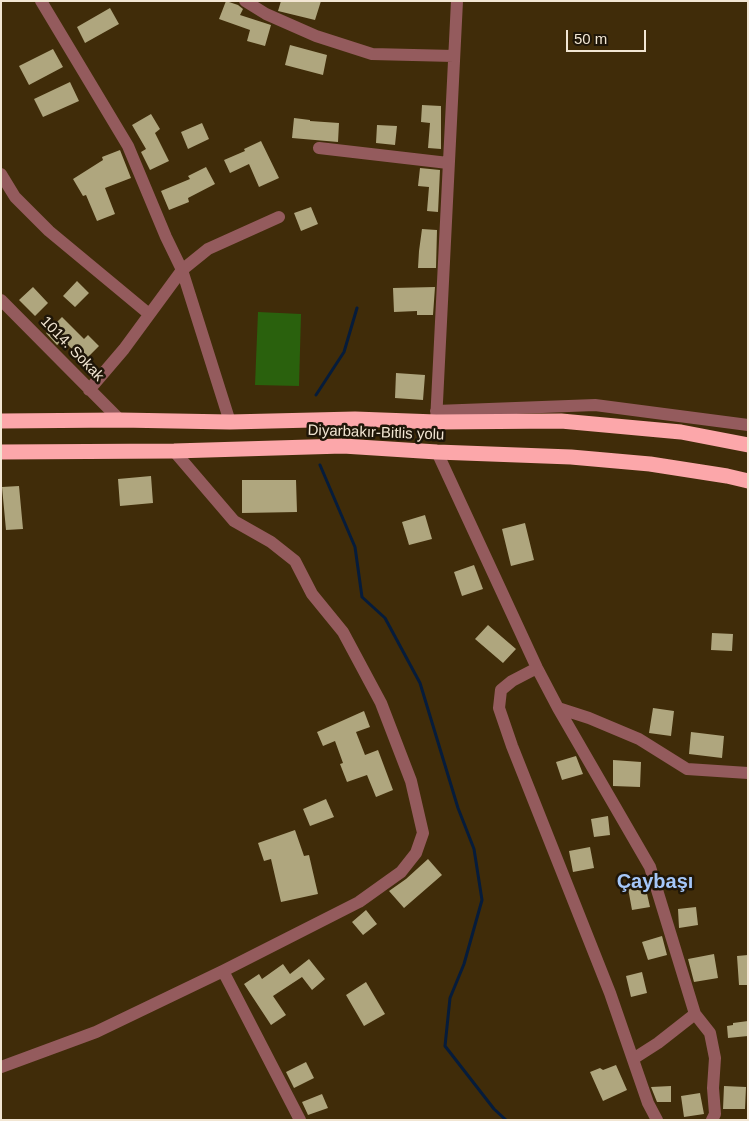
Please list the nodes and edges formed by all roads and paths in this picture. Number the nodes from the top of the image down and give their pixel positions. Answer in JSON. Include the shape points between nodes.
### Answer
{"nodes":[{"id":1,"x":42,"y":1,"type":"edge"},
{"id":2,"x":244,"y":1,"type":"edge"},
{"id":3,"x":456,"y":1,"type":"edge"},
{"id":4,"x":454,"y":56,"type":"junction"},
{"id":5,"x":318,"y":148,"type":"dead end"},
{"id":6,"x":448,"y":163,"type":"junction"},
{"id":7,"x":1,"y":174,"type":"edge"},
{"id":8,"x":278,"y":217,"type":"dead end"},
{"id":9,"x":182,"y":270,"type":"junction"},
{"id":10,"x":1,"y":300,"type":"edge"},
{"id":11,"x":150,"y":314,"type":"junction"},
{"id":12,"x":89,"y":390,"type":"junction"},
{"id":13,"x":436,"y":417,"type":"junction"},
{"id":14,"x":120,"y":420,"type":"junction"},
{"id":15,"x":1,"y":421,"type":"edge"},
{"id":16,"x":230,"y":422,"type":"junction"},
{"id":17,"x":748,"y":425,"type":"edge"},
{"id":18,"x":748,"y":445,"type":"edge"},
{"id":19,"x":174,"y":451,"type":"junction"},
{"id":20,"x":1,"y":452,"type":"edge"},
{"id":21,"x":437,"y":452,"type":"junction"},
{"id":22,"x":748,"y":481,"type":"edge"},
{"id":23,"x":537,"y":668,"type":"junction"},
{"id":24,"x":558,"y":708,"type":"junction"},
{"id":25,"x":748,"y":774,"type":"edge"},
{"id":26,"x":223,"y":971,"type":"junction"},
{"id":27,"x":695,"y":1014,"type":"junction"},
{"id":28,"x":633,"y":1059,"type":"junction"},
{"id":29,"x":1,"y":1067,"type":"edge"},
{"id":30,"x":300,"y":1120,"type":"edge"},
{"id":31,"x":657,"y":1120,"type":"edge"},
{"id":32,"x":712,"y":1120,"type":"edge"}],
"edges":[{"from":1,"to":9,"type":"street","via":[[128,146]]},
{"from":2,"to":4,"type":"street","via":[[316,36],[372,54]]},
{"from":3,"to":4,"type":"street"},
{"from":4,"to":6,"type":"street"},
{"from":5,"to":6,"type":"street"},
{"from":6,"to":13,"type":"street"},
{"from":7,"to":11,"type":"street","via":[[15,197],[49,231]]},
{"from":8,"to":9,"type":"street","via":[[208,250]]},
{"from":9,"to":11,"type":"street"},
{"from":9,"to":16,"type":"street"},
{"from":10,"to":12,"type":"street","name":"1014. Sokak"},
{"from":11,"to":12,"type":"street"},
{"from":12,"to":14,"type":"street","name":"1014. Sokak"},
{"from":13,"to":16,"type":"highway","name":"Diyarbakır-Bitlis yolu"},
{"from":13,"to":17,"type":"street","via":[[595,406]]},
{"from":13,"to":18,"type":"highway","name":"Diyarbakır-Bitlis yolu","via":[[561,421],[681,432]]},
{"from":14,"to":15,"type":"highway","name":"Diyarbakır-Bitlis yolu"},
{"from":14,"to":16,"type":"highway","name":"Diyarbakır-Bitlis yolu"},
{"from":19,"to":20,"type":"highway","name":"Diyarbakır-Bitlis yolu"},
{"from":19,"to":21,"type":"highway","name":"Diyarbakır-Bitlis yolu","via":[[343,446]]},
{"from":19,"to":26,"type":"street","via":[[234,521],[271,542],[295,561],[312,594],[343,632],[381,703],[411,781],[423,833],[416,853],[401,872],[359,902]]},
{"from":21,"to":22,"type":"highway","name":"Diyarbakır-Bitlis yolu","via":[[571,457],[650,464]]},
{"from":21,"to":23,"type":"street"},
{"from":23,"to":24,"type":"street"},
{"from":23,"to":28,"type":"street","via":[[501,690],[500,708]]},
{"from":24,"to":25,"type":"street","via":[[639,739],[687,769]]},
{"from":24,"to":27,"type":"street","via":[[650,867]]},
{"from":26,"to":29,"type":"street","via":[[96,1032]]},
{"from":26,"to":30,"type":"street"},
{"from":27,"to":28,"type":"street"},
{"from":27,"to":32,"type":"street","via":[[710,1033],[715,1058],[715,1114]]},
{"from":28,"to":31,"type":"street"}]}
